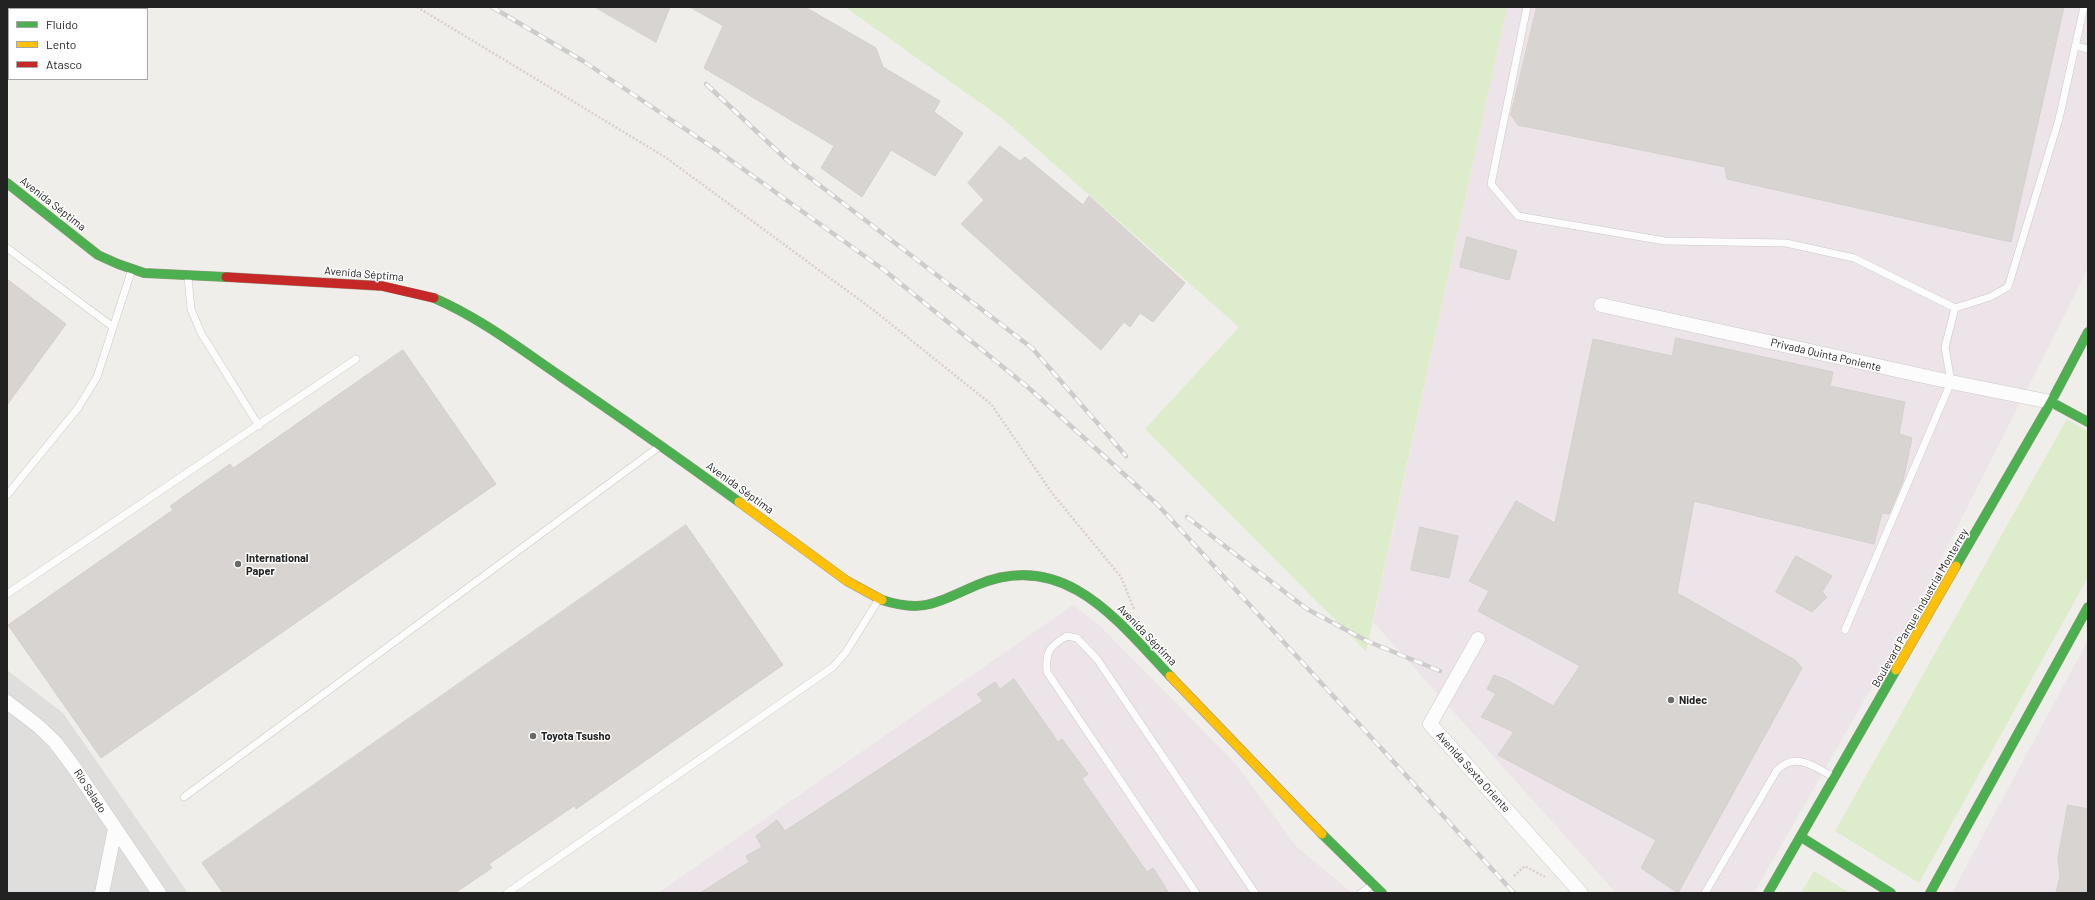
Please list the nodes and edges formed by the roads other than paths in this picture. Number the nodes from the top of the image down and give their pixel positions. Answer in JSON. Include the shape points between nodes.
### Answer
{"nodes":[{"id":1,"x":1527,"y":7,"type":"edge"},
{"id":2,"x":2084,"y":7,"type":"edge"},
{"id":3,"x":2076,"y":46,"type":"junction"},
{"id":4,"x":2088,"y":49,"type":"edge"},
{"id":5,"x":7,"y":183,"type":"edge"},
{"id":6,"x":7,"y":248,"type":"edge"},
{"id":7,"x":132,"y":269,"type":"junction"},
{"id":8,"x":188,"y":275,"type":"junction"},
{"id":9,"x":1601,"y":305,"type":"dead end"},
{"id":10,"x":1955,"y":308,"type":"junction"},
{"id":11,"x":113,"y":327,"type":"junction"},
{"id":12,"x":2088,"y":332,"type":"edge"},
{"id":13,"x":356,"y":359,"type":"dead end"},
{"id":14,"x":1951,"y":382,"type":"junction"},
{"id":15,"x":2052,"y":402,"type":"junction"},
{"id":16,"x":2088,"y":422,"type":"edge"},
{"id":17,"x":259,"y":426,"type":"junction"},
{"id":18,"x":661,"y":445,"type":"junction"},
{"id":19,"x":7,"y":495,"type":"edge"},
{"id":20,"x":7,"y":594,"type":"edge"},
{"id":21,"x":880,"y":599,"type":"junction"},
{"id":22,"x":2088,"y":607,"type":"edge"},
{"id":23,"x":1846,"y":630,"type":"dead end"},
{"id":24,"x":1478,"y":639,"type":"dead end"},
{"id":25,"x":7,"y":702,"type":"edge"},
{"id":26,"x":1836,"y":778,"type":"junction"},
{"id":27,"x":184,"y":797,"type":"dead end"},
{"id":28,"x":115,"y":829,"type":"junction"},
{"id":29,"x":1801,"y":837,"type":"junction"},
{"id":30,"x":1374,"y":884,"type":"junction"},
{"id":31,"x":102,"y":893,"type":"edge"},
{"id":32,"x":159,"y":893,"type":"edge"},
{"id":33,"x":507,"y":893,"type":"edge"},
{"id":34,"x":1196,"y":893,"type":"edge"},
{"id":35,"x":1255,"y":893,"type":"edge"},
{"id":36,"x":1361,"y":893,"type":"edge"},
{"id":37,"x":1382,"y":893,"type":"edge"},
{"id":38,"x":1581,"y":893,"type":"edge"},
{"id":39,"x":1705,"y":893,"type":"edge"},
{"id":40,"x":1768,"y":893,"type":"edge"},
{"id":41,"x":1891,"y":893,"type":"edge"},
{"id":42,"x":1930,"y":893,"type":"edge"}],
"edges":[{"from":1,"to":10,"type":"lane","via":[[1491,184],[1518,216],[1665,241],[1786,243],[1854,258]]},
{"from":2,"to":3,"type":"lane"},
{"from":3,"to":4,"type":"lane"},
{"from":3,"to":10,"type":"lane","via":[[2059,119],[2008,287],[1990,297]]},
{"from":5,"to":7,"type":"street","name":"Avenida Séptima","via":[[98,255]]},
{"from":6,"to":11,"type":"lane"},
{"from":7,"to":8,"type":"street","name":"Avenida Séptima"},
{"from":7,"to":11,"type":"lane"},
{"from":8,"to":17,"type":"lane","via":[[191,309],[201,333]]},
{"from":8,"to":18,"type":"street","name":"Avenida Séptima","via":[[382,286],[429,296],[457,308],[489,327]]},
{"from":9,"to":14,"type":"street","name":"Privada Quinta Poniente"},
{"from":10,"to":14,"type":"lane","via":[[1946,347]]},
{"from":11,"to":19,"type":"lane","via":[[97,377],[78,408]]},
{"from":12,"to":15,"type":"street","name":"Boulevard Parque Industrial Monterrey"},
{"from":13,"to":17,"type":"lane"},
{"from":14,"to":15,"type":"street","name":"Privada Quinta Poniente"},
{"from":14,"to":23,"type":"lane"},
{"from":15,"to":16,"type":"street"},
{"from":15,"to":26,"type":"street","name":"Boulevard Parque Industrial Monterrey"},
{"from":17,"to":20,"type":"lane"},
{"from":18,"to":21,"type":"street","name":"Avenida Séptima","via":[[847,581]]},
{"from":18,"to":27,"type":"lane"},
{"from":21,"to":30,"type":"street","name":"Avenida Séptima","via":[[898,605],[918,607],[938,603],[979,584],[1004,577],[1035,575],[1066,583],[1108,611],[1301,814]]},
{"from":21,"to":33,"type":"lane","via":[[846,652],[833,667]]},
{"from":22,"to":42,"type":"street"},
{"from":24,"to":38,"type":"street","name":"Avenida Sexta Oriente","via":[[1430,724]]},
{"from":25,"to":28,"type":"street","name":"Río Salado","via":[[55,742]]},
{"from":26,"to":29,"type":"street","name":"Boulevard Parque Industrial Monterrey"},
{"from":26,"to":39,"type":"lane","via":[[1795,760],[1784,762]]},
{"from":28,"to":31,"type":"street"},
{"from":28,"to":32,"type":"street","name":"Río Salado"},
{"from":29,"to":40,"type":"street","name":"Boulevard Parque Industrial Monterrey"},
{"from":29,"to":41,"type":"street"},
{"from":30,"to":36,"type":"lane"},
{"from":30,"to":37,"type":"street","name":"Avenida Séptima"},
{"from":34,"to":35,"type":"lane","via":[[1046,672],[1048,650],[1067,636],[1077,638],[1097,659]]}]}
